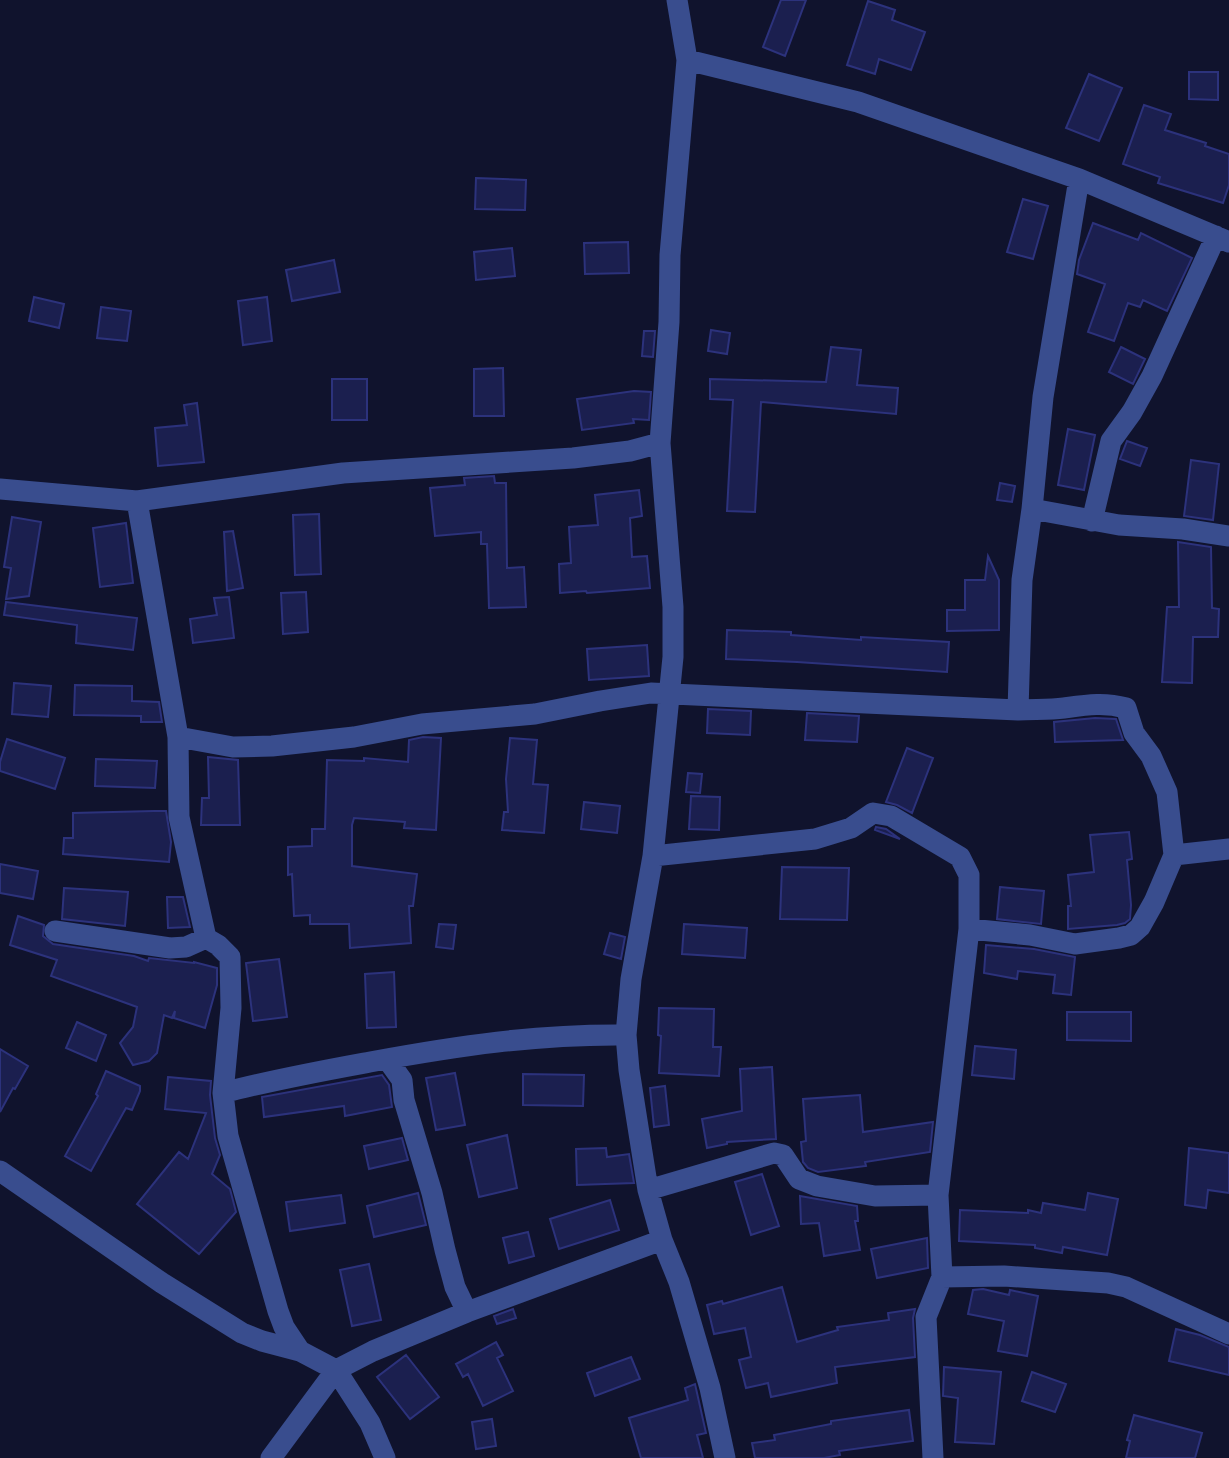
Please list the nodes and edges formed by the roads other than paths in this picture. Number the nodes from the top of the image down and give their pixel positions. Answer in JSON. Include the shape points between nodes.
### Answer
{"nodes":[{"id":1,"x":677,"y":0,"type":"edge"},
{"id":2,"x":687,"y":60,"type":"junction"},
{"id":3,"x":1079,"y":179,"type":"junction"},
{"id":4,"x":1222,"y":239,"type":"edge"},
{"id":5,"x":660,"y":443,"type":"junction"},
{"id":6,"x":0,"y":489,"type":"edge"},
{"id":7,"x":137,"y":501,"type":"junction"},
{"id":8,"x":1032,"y":509,"type":"junction"},
{"id":9,"x":1092,"y":521,"type":"junction"},
{"id":10,"x":1229,"y":536,"type":"edge"},
{"id":11,"x":668,"y":693,"type":"junction"},
{"id":12,"x":1018,"y":710,"type":"junction"},
{"id":13,"x":178,"y":737,"type":"junction"},
{"id":14,"x":1229,"y":849,"type":"edge"},
{"id":15,"x":1174,"y":855,"type":"junction"},
{"id":16,"x":653,"y":856,"type":"junction"},
{"id":17,"x":969,"y":929,"type":"junction"},
{"id":18,"x":55,"y":931,"type":"dead end"},
{"id":19,"x":206,"y":938,"type":"junction"},
{"id":20,"x":626,"y":1035,"type":"junction"},
{"id":21,"x":387,"y":1059,"type":"junction"},
{"id":22,"x":223,"y":1093,"type":"junction"},
{"id":23,"x":0,"y":1171,"type":"edge"},
{"id":24,"x":648,"y":1190,"type":"junction"},
{"id":25,"x":938,"y":1195,"type":"junction"},
{"id":26,"x":662,"y":1240,"type":"junction"},
{"id":27,"x":942,"y":1277,"type":"junction"},
{"id":28,"x":467,"y":1312,"type":"junction"},
{"id":29,"x":1229,"y":1334,"type":"edge"},
{"id":30,"x":300,"y":1351,"type":"junction"},
{"id":31,"x":336,"y":1370,"type":"junction"},
{"id":32,"x":271,"y":1458,"type":"edge"},
{"id":33,"x":385,"y":1458,"type":"edge"},
{"id":34,"x":725,"y":1458,"type":"edge"},
{"id":35,"x":933,"y":1458,"type":"edge"}],
"edges":[{"from":1,"to":2,"type":"street"},
{"from":2,"to":3,"type":"street","via":[[858,102]]},
{"from":2,"to":5,"type":"street"},
{"from":3,"to":4,"type":"street"},
{"from":3,"to":8,"type":"street","via":[[1043,397]]},
{"from":4,"to":9,"type":"street","via":[[1152,376],[1111,441]]},
{"from":5,"to":7,"type":"street","via":[[573,458],[343,473]]},
{"from":5,"to":11,"type":"street","via":[[673,607]]},
{"from":6,"to":7,"type":"street"},
{"from":7,"to":13,"type":"street"},
{"from":8,"to":9,"type":"street"},
{"from":8,"to":12,"type":"street","via":[[1022,580]]},
{"from":9,"to":10,"type":"street"},
{"from":11,"to":12,"type":"street"},
{"from":11,"to":13,"type":"street","via":[[272,746],[233,747]]},
{"from":11,"to":16,"type":"street"},
{"from":12,"to":15,"type":"street","via":[[1088,703],[1126,708],[1134,733],[1151,756],[1167,792]]},
{"from":13,"to":19,"type":"street","via":[[179,817]]},
{"from":14,"to":15,"type":"street"},
{"from":15,"to":17,"type":"street","via":[[1154,902],[1130,935],[1074,944]]},
{"from":16,"to":17,"type":"street","via":[[815,839],[851,828],[873,813],[891,816],[960,857],[969,875]]},
{"from":16,"to":20,"type":"street"},
{"from":17,"to":25,"type":"street"},
{"from":18,"to":19,"type":"street","via":[[170,947],[186,947]]},
{"from":19,"to":22,"type":"street","via":[[230,957],[231,1008]]},
{"from":20,"to":21,"type":"street","via":[[489,1041]]},
{"from":20,"to":24,"type":"street"},
{"from":21,"to":22,"type":"street"},
{"from":21,"to":28,"type":"street","via":[[402,1080],[455,1286]]},
{"from":22,"to":30,"type":"street","via":[[232,1153],[278,1311]]},
{"from":23,"to":30,"type":"street","via":[[242,1333]]},
{"from":24,"to":25,"type":"street","via":[[774,1153],[783,1155],[799,1179],[817,1186],[875,1196]]},
{"from":24,"to":26,"type":"street"},
{"from":25,"to":27,"type":"street"},
{"from":26,"to":28,"type":"street"},
{"from":26,"to":34,"type":"street","via":[[710,1388]]},
{"from":27,"to":29,"type":"street","via":[[1108,1283]]},
{"from":27,"to":35,"type":"street","via":[[926,1317]]},
{"from":28,"to":31,"type":"street"},
{"from":30,"to":31,"type":"street"},
{"from":31,"to":32,"type":"street"},
{"from":31,"to":33,"type":"street","via":[[370,1423]]}]}
